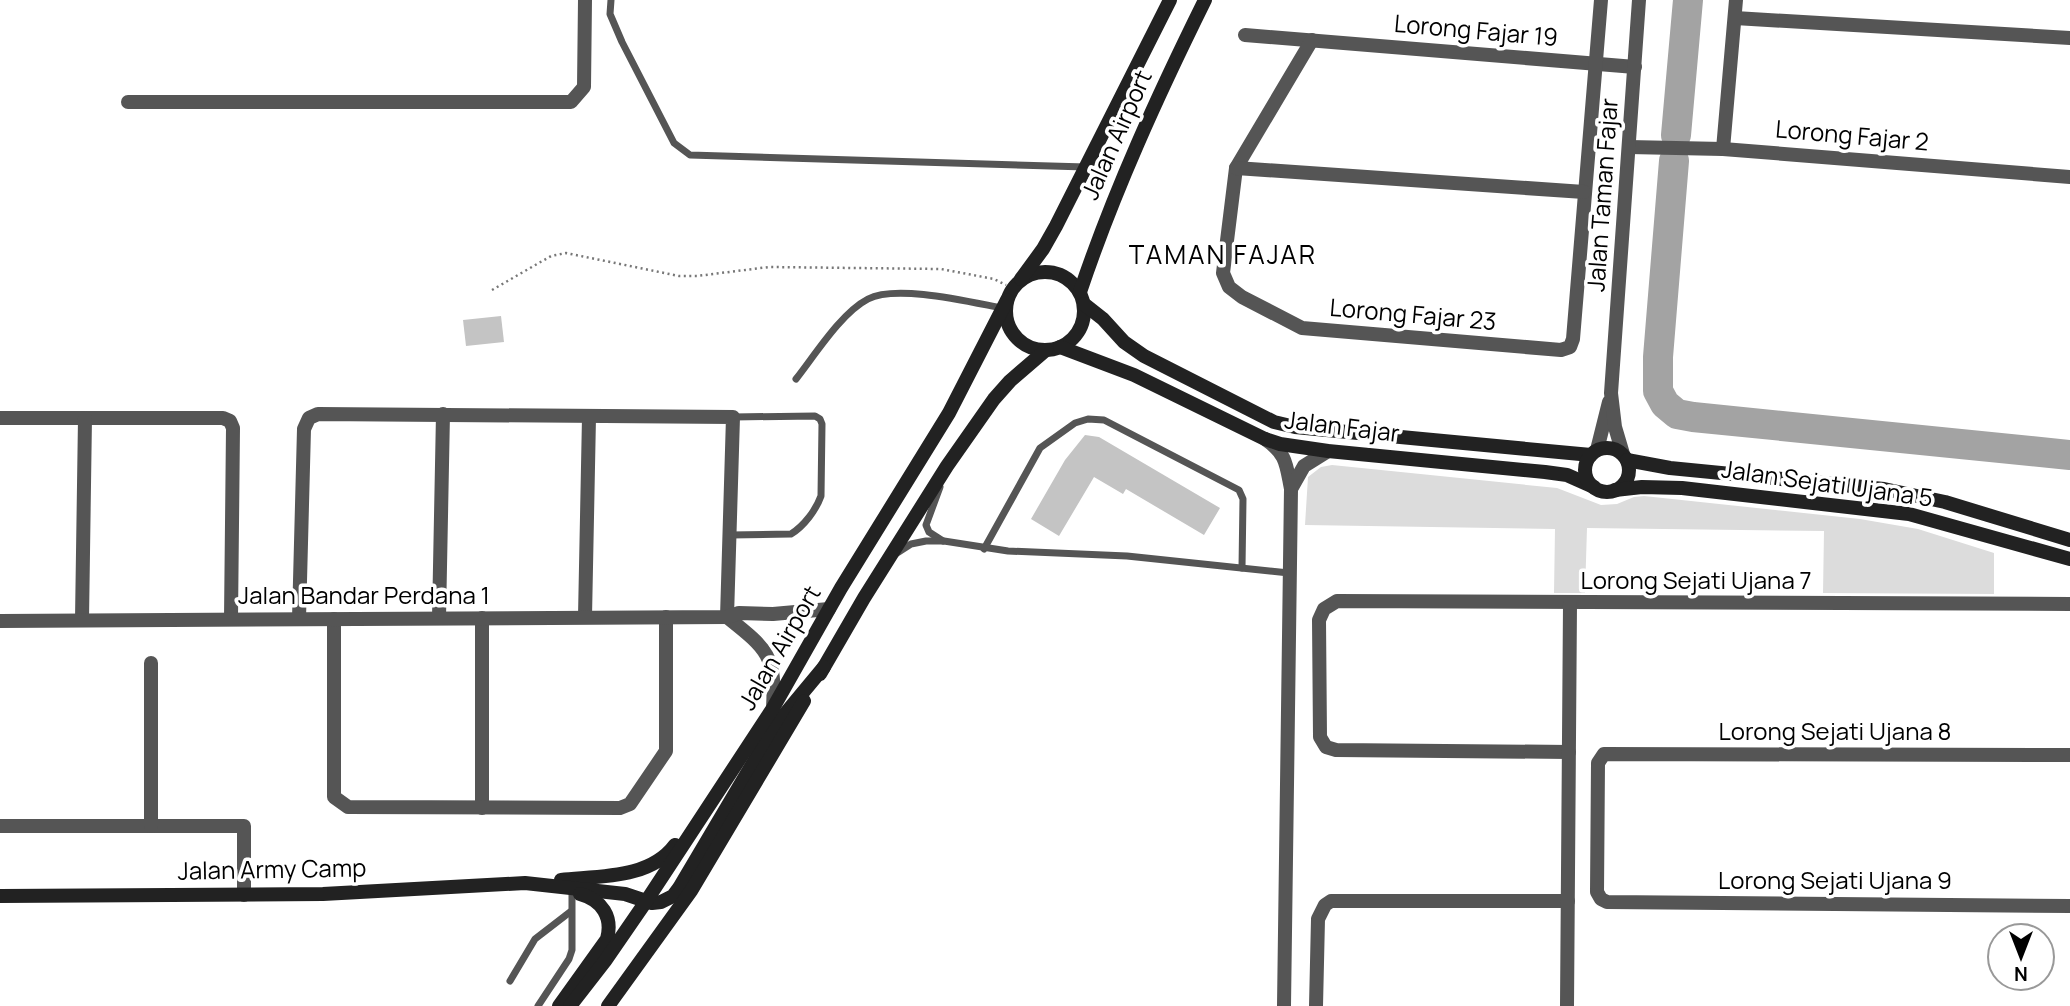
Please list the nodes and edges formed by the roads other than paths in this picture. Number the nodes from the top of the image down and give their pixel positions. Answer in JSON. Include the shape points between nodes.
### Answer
{"nodes":[{"id":1,"x":585,"y":0,"type":"edge"},
{"id":2,"x":611,"y":0,"type":"edge"},
{"id":3,"x":1170,"y":0,"type":"edge"},
{"id":4,"x":1205,"y":0,"type":"edge"},
{"id":5,"x":1601,"y":0,"type":"edge"},
{"id":6,"x":1639,"y":0,"type":"edge"},
{"id":7,"x":1736,"y":0,"type":"edge"},
{"id":8,"x":1735,"y":18,"type":"junction"},
{"id":9,"x":1245,"y":35,"type":"dead end"},
{"id":10,"x":2070,"y":38,"type":"edge"},
{"id":11,"x":1312,"y":40,"type":"junction"},
{"id":12,"x":1597,"y":64,"type":"junction"},
{"id":13,"x":1635,"y":67,"type":"junction"},
{"id":14,"x":128,"y":102,"type":"dead end"},
{"id":15,"x":1629,"y":147,"type":"junction"},
{"id":16,"x":1723,"y":149,"type":"junction"},
{"id":17,"x":1086,"y":167,"type":"junction"},
{"id":18,"x":1236,"y":168,"type":"junction"},
{"id":19,"x":2070,"y":177,"type":"edge"},
{"id":20,"x":1584,"y":192,"type":"junction"},
{"id":21,"x":1011,"y":294,"type":"junction"},
{"id":22,"x":1082,"y":298,"type":"junction"},
{"id":23,"x":1053,"y":349,"type":"junction"},
{"id":24,"x":796,"y":379,"type":"dead end"},
{"id":25,"x":1611,"y":394,"type":"junction"},
{"id":26,"x":443,"y":414,"type":"junction"},
{"id":27,"x":589,"y":416,"type":"junction"},
{"id":28,"x":733,"y":416,"type":"junction"},
{"id":29,"x":0,"y":418,"type":"edge"},
{"id":30,"x":85,"y":418,"type":"junction"},
{"id":31,"x":1265,"y":439,"type":"junction"},
{"id":32,"x":1328,"y":451,"type":"junction"},
{"id":33,"x":1594,"y":453,"type":"junction"},
{"id":34,"x":1625,"y":457,"type":"junction"},
{"id":35,"x":947,"y":466,"type":"junction"},
{"id":36,"x":1594,"y":487,"type":"junction"},
{"id":37,"x":1291,"y":489,"type":"junction"},
{"id":38,"x":1615,"y":490,"type":"junction"},
{"id":39,"x":730,"y":536,"type":"junction"},
{"id":40,"x":2070,"y":540,"type":"edge"},
{"id":41,"x":944,"y":541,"type":"junction"},
{"id":42,"x":984,"y":548,"type":"junction"},
{"id":43,"x":2070,"y":559,"type":"edge"},
{"id":44,"x":887,"y":561,"type":"junction"},
{"id":45,"x":1242,"y":568,"type":"junction"},
{"id":46,"x":1290,"y":573,"type":"junction"},
{"id":47,"x":1570,"y":604,"type":"junction"},
{"id":48,"x":2070,"y":604,"type":"edge"},
{"id":49,"x":829,"y":609,"type":"junction"},
{"id":50,"x":585,"y":617,"type":"junction"},
{"id":51,"x":666,"y":617,"type":"junction"},
{"id":52,"x":727,"y":617,"type":"junction"},
{"id":53,"x":439,"y":618,"type":"junction"},
{"id":54,"x":482,"y":618,"type":"junction"},
{"id":55,"x":231,"y":619,"type":"junction"},
{"id":56,"x":299,"y":619,"type":"junction"},
{"id":57,"x":334,"y":619,"type":"junction"},
{"id":58,"x":82,"y":620,"type":"junction"},
{"id":59,"x":0,"y":621,"type":"edge"},
{"id":60,"x":151,"y":663,"type":"dead end"},
{"id":61,"x":824,"y":667,"type":"junction"},
{"id":62,"x":773,"y":708,"type":"junction"},
{"id":63,"x":1569,"y":752,"type":"junction"},
{"id":64,"x":2070,"y":755,"type":"edge"},
{"id":65,"x":726,"y":778,"type":"junction"},
{"id":66,"x":482,"y":808,"type":"junction"},
{"id":67,"x":0,"y":826,"type":"edge"},
{"id":68,"x":150,"y":826,"type":"junction"},
{"id":69,"x":525,"y":883,"type":"junction"},
{"id":70,"x":544,"y":886,"type":"junction"},
{"id":71,"x":572,"y":892,"type":"junction"},
{"id":72,"x":0,"y":895,"type":"edge"},
{"id":73,"x":244,"y":895,"type":"junction"},
{"id":74,"x":1601,"y":899,"type":"joint"},
{"id":75,"x":648,"y":900,"type":"junction"},
{"id":76,"x":1568,"y":901,"type":"junction"},
{"id":77,"x":2070,"y":905,"type":"edge"},
{"id":78,"x":570,"y":912,"type":"junction"},
{"id":79,"x":510,"y":981,"type":"dead end"},
{"id":80,"x":538,"y":1006,"type":"edge"},
{"id":81,"x":559,"y":1006,"type":"edge"},
{"id":82,"x":570,"y":1006,"type":"edge"},
{"id":83,"x":608,"y":1006,"type":"edge"},
{"id":84,"x":1284,"y":1006,"type":"edge"},
{"id":85,"x":1316,"y":1006,"type":"edge"},
{"id":86,"x":1567,"y":1006,"type":"edge"}],
"edges":[{"from":1,"to":14,"type":"street","via":[[584,87],[571,102]]},
{"from":2,"to":17,"type":"lane","via":[[610,14],[622,42],[674,143],[690,155]]},
{"from":3,"to":17,"type":"main road","name":"Jalan Airport"},
{"from":4,"to":22,"type":"main road","name":"Jalan Airport","via":[[1141,133],[1095,246]]},
{"from":5,"to":12,"type":"street","name":"Lorong Fajar 23"},
{"from":6,"to":13,"type":"street","name":"Jalan Taman Fajar"},
{"from":7,"to":8,"type":"street"},
{"from":8,"to":10,"type":"street"},
{"from":8,"to":16,"type":"street"},
{"from":9,"to":11,"type":"street","name":"Lorong Fajar 19"},
{"from":11,"to":12,"type":"street","name":"Lorong Fajar 19"},
{"from":11,"to":18,"type":"street"},
{"from":12,"to":13,"type":"street","name":"Lorong Fajar 19"},
{"from":12,"to":20,"type":"street","name":"Lorong Fajar 23"},
{"from":13,"to":15,"type":"street","name":"Jalan Taman Fajar"},
{"from":15,"to":16,"type":"street","name":"Lorong Fajar 2"},
{"from":15,"to":25,"type":"street","name":"Jalan Taman Fajar"},
{"from":16,"to":19,"type":"street","name":"Lorong Fajar 2"},
{"from":17,"to":21,"type":"main road","name":"Jalan Airport","via":[[1043,249]]},
{"from":18,"to":20,"type":"street"},
{"from":18,"to":20,"type":"street","name":"Lorong Fajar 23","via":[[1223,273],[1229,287],[1242,297],[1302,328],[1561,350],[1573,340]]},
{"from":21,"to":22,"type":"main road","via":[[1033,273],[1046,271],[1071,281]]},
{"from":21,"to":23,"type":"main road","via":[[1006,318],[1014,335],[1028,346]]},
{"from":21,"to":24,"type":"lane","via":[[945,297],[893,293],[869,298],[852,310]]},
{"from":21,"to":49,"type":"main road","name":"Jalan Airport","via":[[949,413]]},
{"from":22,"to":23,"type":"main road","via":[[1080,330],[1071,341]]},
{"from":22,"to":33,"type":"main road","name":"Jalan Fajar","via":[[1144,356],[1274,422],[1544,452]]},
{"from":23,"to":31,"type":"main road","name":"Jalan Fajar","via":[[1134,375]]},
{"from":23,"to":35,"type":"main road","name":"Jalan Airport","via":[[1017,374],[994,399]]},
{"from":25,"to":33,"type":"street"},
{"from":25,"to":34,"type":"street"},
{"from":26,"to":27,"type":"street"},
{"from":26,"to":53,"type":"street"},
{"from":26,"to":56,"type":"street","via":[[318,414],[309,418],[304,429]]},
{"from":27,"to":28,"type":"street"},
{"from":27,"to":50,"type":"street"},
{"from":28,"to":39,"type":"street"},
{"from":28,"to":39,"type":"lane","via":[[820,419],[821,496],[791,534]]},
{"from":29,"to":30,"type":"street"},
{"from":30,"to":55,"type":"street","via":[[230,421]]},
{"from":30,"to":58,"type":"street"},
{"from":31,"to":32,"type":"main road","name":"Jalan Fajar"},
{"from":31,"to":37,"type":"street","via":[[1285,459]]},
{"from":32,"to":36,"type":"main road","name":"Jalan Fajar","via":[[1545,472],[1567,475]]},
{"from":32,"to":37,"type":"street","via":[[1304,466]]},
{"from":33,"to":34,"type":"main road","via":[[1610,448]]},
{"from":33,"to":36,"type":"main road","via":[[1585,468]]},
{"from":34,"to":38,"type":"main road","via":[[1626,481]]},
{"from":34,"to":40,"type":"main road","name":"Jalan Sejati Ujana 5","via":[[1670,468],[1903,492]]},
{"from":35,"to":41,"type":"lane","via":[[926,525]]},
{"from":35,"to":44,"type":"main road","name":"Jalan Airport"},
{"from":36,"to":38,"type":"main road"},
{"from":37,"to":46,"type":"street"},
{"from":38,"to":43,"type":"main road","name":"Jalan Sejati Ujana 5","via":[[1682,488],[1909,514]]},
{"from":39,"to":52,"type":"street"},
{"from":41,"to":42,"type":"lane"},
{"from":41,"to":44,"type":"lane","via":[[911,544]]},
{"from":42,"to":45,"type":"lane"},
{"from":42,"to":45,"type":"lane","via":[[1040,448],[1075,423],[1104,420],[1239,490],[1243,499]]},
{"from":44,"to":61,"type":"main road","name":"Jalan Airport"},
{"from":45,"to":46,"type":"lane"},
{"from":46,"to":84,"type":"street"},
{"from":47,"to":48,"type":"street","name":"Lorong Sejati Ujana 7"},
{"from":47,"to":63,"type":"street"},
{"from":47,"to":63,"type":"street","name":"Lorong Sejati Ujana 7","via":[[1337,601],[1324,608],[1319,620],[1320,737],[1325,747]]},
{"from":49,"to":52,"type":"street","name":"Jalan Bandar Perdana 1"},
{"from":49,"to":62,"type":"main road","name":"Jalan Airport"},
{"from":50,"to":51,"type":"street","name":"Jalan Bandar Perdana 1"},
{"from":50,"to":54,"type":"street","name":"Jalan Bandar Perdana 1"},
{"from":51,"to":52,"type":"street","name":"Jalan Bandar Perdana 1"},
{"from":51,"to":66,"type":"street","via":[[666,751],[629,804],[620,808]]},
{"from":52,"to":62,"type":"street","via":[[764,648],[774,685]]},
{"from":53,"to":54,"type":"street","name":"Jalan Bandar Perdana 1"},
{"from":53,"to":57,"type":"street","name":"Jalan Bandar Perdana 1"},
{"from":54,"to":66,"type":"street"},
{"from":55,"to":56,"type":"street","name":"Jalan Bandar Perdana 1"},
{"from":55,"to":58,"type":"street","name":"Jalan Bandar Perdana 1"},
{"from":56,"to":57,"type":"street","name":"Jalan Bandar Perdana 1"},
{"from":57,"to":66,"type":"street","via":[[334,797],[348,807]]},
{"from":58,"to":59,"type":"street","name":"Jalan Bandar Perdana 1"},
{"from":60,"to":68,"type":"street"},
{"from":61,"to":75,"type":"main road","via":[[775,726],[673,896],[661,902]]},
{"from":61,"to":83,"type":"main road","name":"Jalan Airport","via":[[691,891]]},
{"from":62,"to":65,"type":"main road","name":"Jalan Airport"},
{"from":63,"to":76,"type":"street"},
{"from":64,"to":74,"type":"street","name":"Lorong Sejati Ujana 8","via":[[1601,756],[1597,892]]},
{"from":65,"to":69,"type":"main road","via":[[709,790],[673,848],[651,866],[598,877]]},
{"from":65,"to":75,"type":"main road","name":"Jalan Airport"},
{"from":67,"to":68,"type":"street"},
{"from":68,"to":73,"type":"street","via":[[244,826]]},
{"from":69,"to":70,"type":"main road","name":"Jalan Army Camp"},
{"from":69,"to":73,"type":"main road","name":"Jalan Army Camp"},
{"from":70,"to":71,"type":"main road"},
{"from":70,"to":75,"type":"main road"},
{"from":71,"to":78,"type":"lane"},
{"from":71,"to":81,"type":"main road","via":[[590,897],[604,908],[609,933]]},
{"from":72,"to":73,"type":"main road","name":"Jalan Army Camp"},
{"from":74,"to":77,"type":"street","name":"Lorong Sejati Ujana 9"},
{"from":75,"to":82,"type":"main road","name":"Jalan Airport"},
{"from":76,"to":85,"type":"street","via":[[1331,901],[1318,919]]},
{"from":76,"to":86,"type":"street"},
{"from":78,"to":79,"type":"lane","via":[[535,939]]},
{"from":78,"to":80,"type":"lane","via":[[569,959]]}]}
